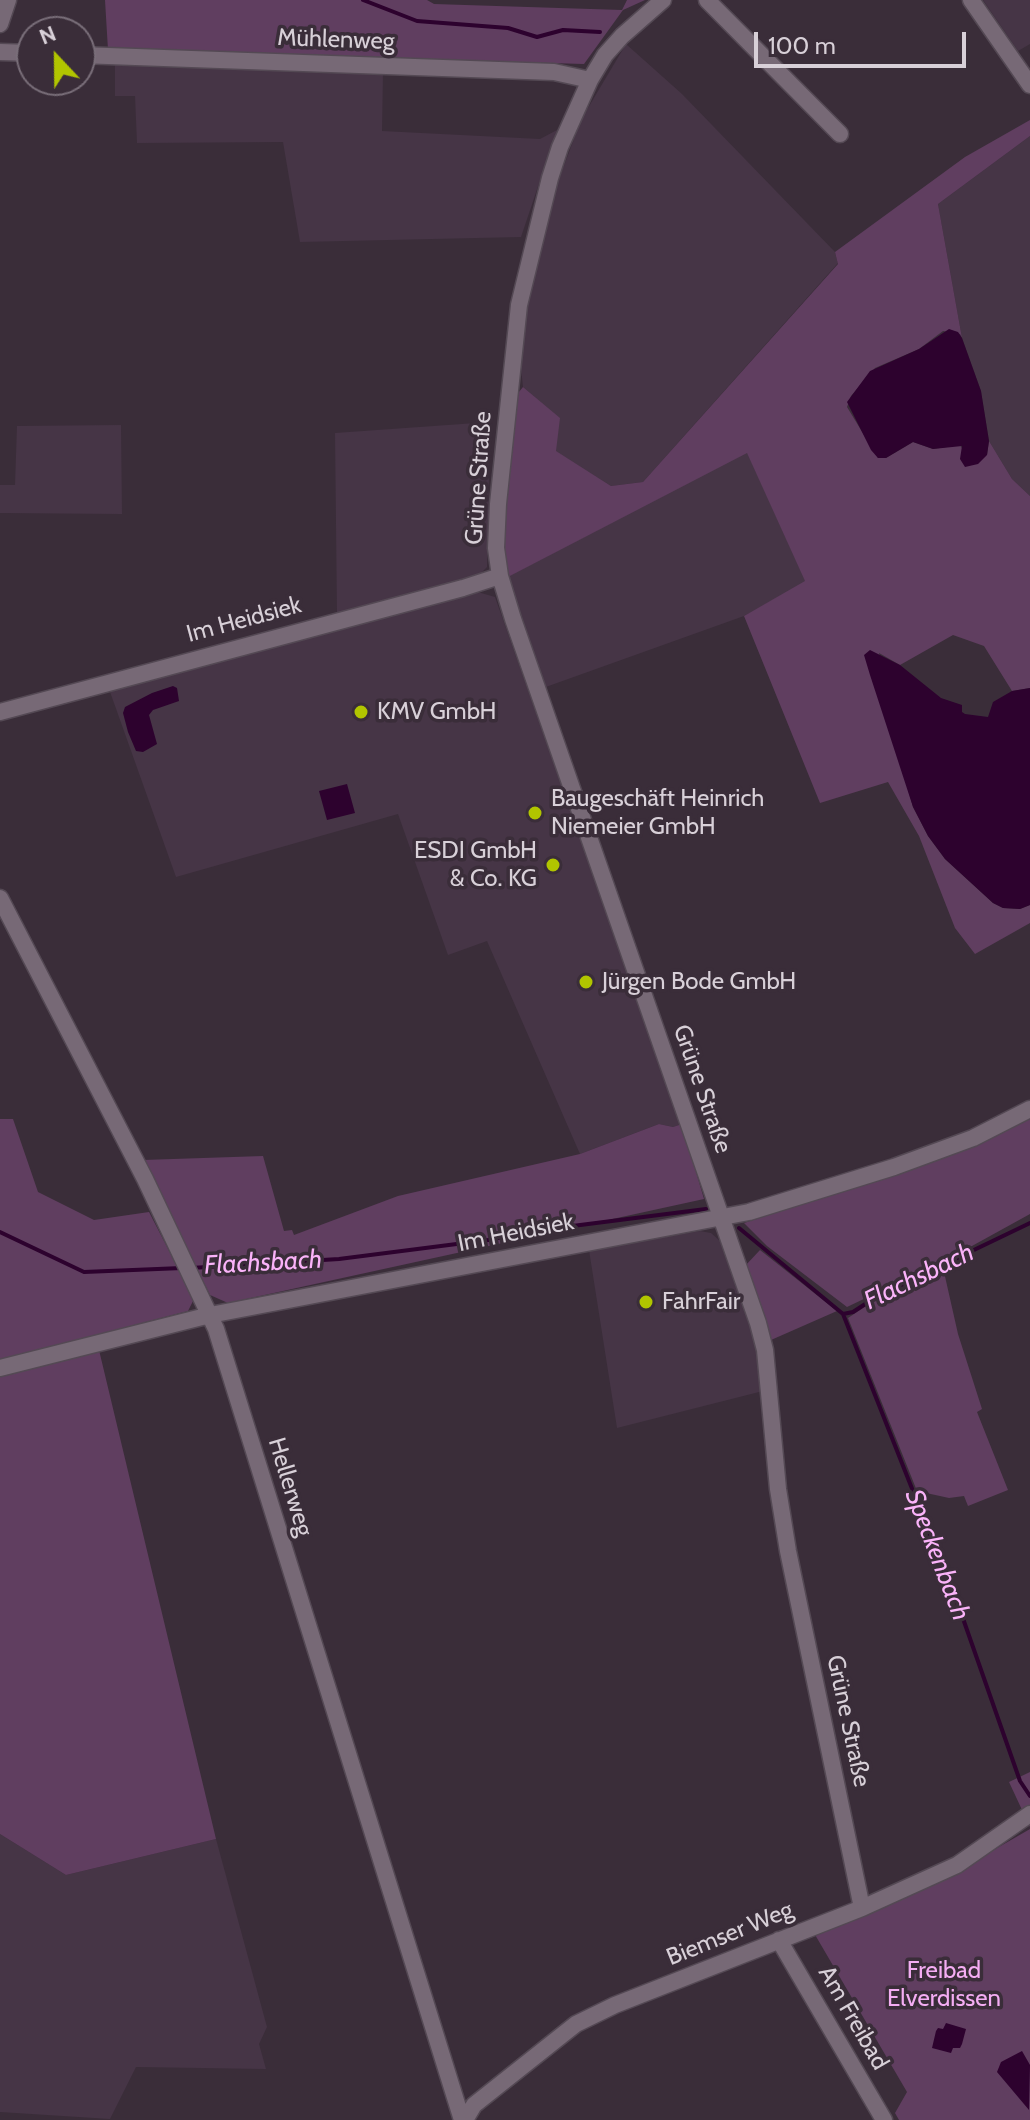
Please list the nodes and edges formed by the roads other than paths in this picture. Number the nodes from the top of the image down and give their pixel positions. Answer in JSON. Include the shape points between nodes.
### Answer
{"nodes":[{"id":1,"x":8,"y":0,"type":"edge"},
{"id":2,"x":663,"y":0,"type":"edge"},
{"id":3,"x":707,"y":0,"type":"edge"},
{"id":4,"x":971,"y":0,"type":"edge"},
{"id":5,"x":0,"y":24,"type":"edge"},
{"id":6,"x":96,"y":56,"type":"edge"},
{"id":7,"x":590,"y":80,"type":"junction"},
{"id":8,"x":1030,"y":85,"type":"edge"},
{"id":9,"x":840,"y":134,"type":"dead end"},
{"id":10,"x":500,"y":576,"type":"junction"},
{"id":11,"x":0,"y":712,"type":"edge"},
{"id":12,"x":0,"y":898,"type":"edge"},
{"id":13,"x":1030,"y":1109,"type":"edge"},
{"id":14,"x":721,"y":1218,"type":"junction"},
{"id":15,"x":210,"y":1315,"type":"junction"},
{"id":16,"x":0,"y":1368,"type":"edge"},
{"id":17,"x":1030,"y":1814,"type":"edge"},
{"id":18,"x":862,"y":1908,"type":"junction"},
{"id":19,"x":779,"y":1940,"type":"junction"},
{"id":20,"x":463,"y":2120,"type":"edge"},
{"id":21,"x":884,"y":2120,"type":"edge"}],
"edges":[{"from":1,"to":5,"type":"street"},
{"from":2,"to":7,"type":"street","name":"Grüne Straße","via":[[622,36]]},
{"from":3,"to":9,"type":"street"},
{"from":4,"to":8,"type":"street"},
{"from":6,"to":7,"type":"street","name":"Mühlenweg","via":[[554,72]]},
{"from":7,"to":10,"type":"street","name":"Grüne Straße","via":[[557,158],[519,305],[498,504]]},
{"from":10,"to":11,"type":"street","name":"Im Heidsiek"},
{"from":10,"to":14,"type":"street","name":"Grüne Straße"},
{"from":12,"to":15,"type":"street","name":"Hellerweg"},
{"from":13,"to":14,"type":"street","name":"Im Heidsiek","via":[[973,1138],[894,1167]]},
{"from":14,"to":15,"type":"street","name":"Im Heidsiek"},
{"from":14,"to":18,"type":"street","name":"Grüne Straße","via":[[765,1350],[788,1551]]},
{"from":15,"to":16,"type":"street","name":"Im Heidsiek"},
{"from":15,"to":20,"type":"street","name":"Hellerweg"},
{"from":17,"to":18,"type":"street","name":"Biemser Weg","via":[[957,1865]]},
{"from":18,"to":19,"type":"street","name":"Biemser Weg"},
{"from":19,"to":20,"type":"street","name":"Biemser Weg","via":[[576,2024],[474,2105]]},
{"from":19,"to":21,"type":"street","name":"Am Freibad"}]}
